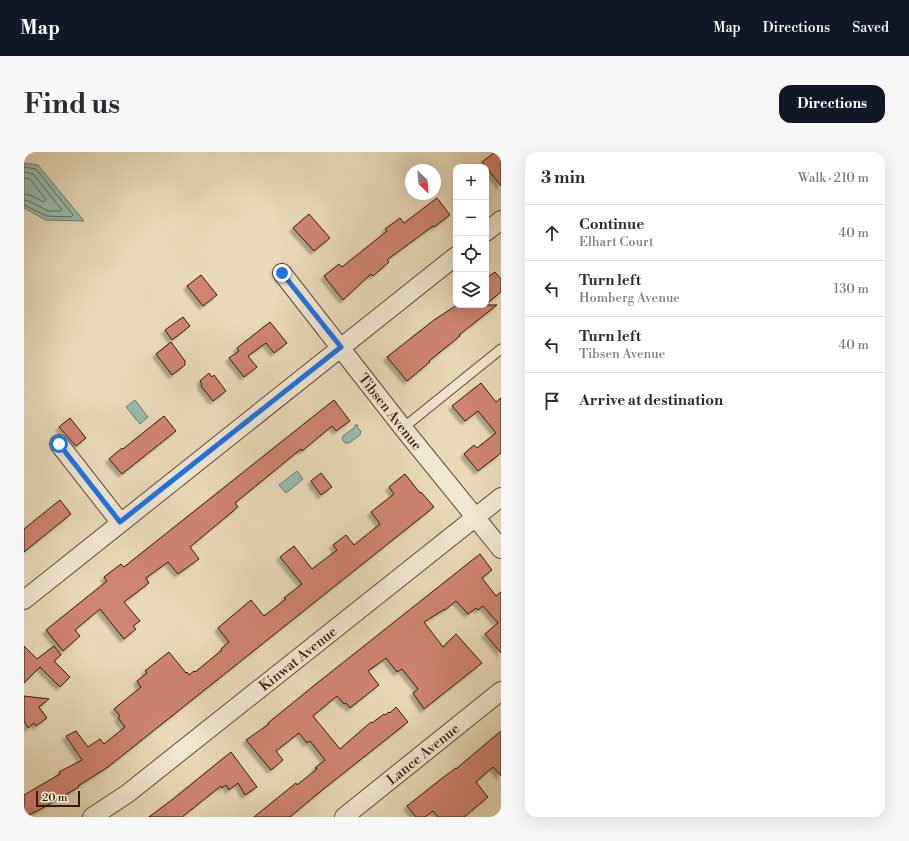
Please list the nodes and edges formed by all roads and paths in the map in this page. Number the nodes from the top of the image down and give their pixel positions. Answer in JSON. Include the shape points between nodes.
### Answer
{"nodes":[{"id":1,"x":501,"y":220,"type":"edge"},
{"id":2,"x":489,"y":230,"type":"edge"},
{"id":3,"x":453,"y":258,"type":"edge"},
{"id":4,"x":282,"y":273,"type":"dead end"},
{"id":5,"x":341,"y":347,"type":"junction"},
{"id":6,"x":501,"y":349,"type":"edge"},
{"id":7,"x":403,"y":428,"type":"junction"},
{"id":8,"x":59,"y":444,"type":"dead end"},
{"id":9,"x":501,"y":496,"type":"edge"},
{"id":10,"x":476,"y":517,"type":"junction"},
{"id":11,"x":120,"y":522,"type":"junction"},
{"id":12,"x":501,"y":548,"type":"edge"},
{"id":13,"x":24,"y":600,"type":"edge"},
{"id":14,"x":501,"y":691,"type":"edge"},
{"id":15,"x":92,"y":817,"type":"edge"},
{"id":16,"x":344,"y":817,"type":"edge"}],
"edges":[{"from":1,"to":2,"type":"street"},
{"from":3,"to":5,"type":"street"},
{"from":4,"to":5,"type":"street","name":"Tibsen Avenue"},
{"from":5,"to":7,"type":"street","name":"Tibsen Avenue"},
{"from":5,"to":11,"type":"street"},
{"from":6,"to":7,"type":"lane"},
{"from":7,"to":10,"type":"street","name":"Tibsen Avenue"},
{"from":8,"to":11,"type":"street"},
{"from":9,"to":10,"type":"street","name":"Kinwat Avenue"},
{"from":10,"to":12,"type":"street","name":"Tibsen Avenue"},
{"from":10,"to":15,"type":"street","name":"Kinwat Avenue","via":[[133,789]]},
{"from":11,"to":13,"type":"street"},
{"from":14,"to":16,"type":"street","name":"Lance Avenue"}]}
